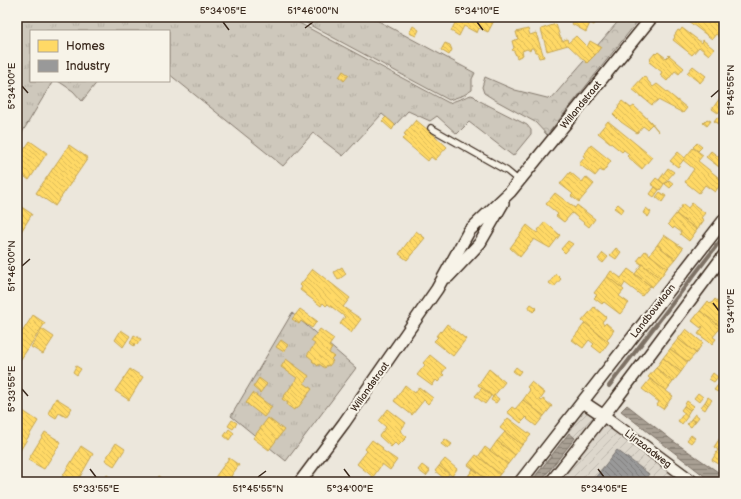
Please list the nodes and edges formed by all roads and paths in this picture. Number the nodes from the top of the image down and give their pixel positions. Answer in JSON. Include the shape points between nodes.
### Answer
{"nodes":[{"id":1,"x":652,"y":17,"type":"edge"},
{"id":2,"x":431,"y":128,"type":"dead end"},
{"id":3,"x":519,"y":181,"type":"junction"},
{"id":4,"x":510,"y":192,"type":"junction"},
{"id":5,"x":724,"y":220,"type":"edge"},
{"id":6,"x":724,"y":255,"type":"edge"},
{"id":7,"x":437,"y":289,"type":"junction"},
{"id":8,"x":583,"y":402,"type":"junction"},
{"id":9,"x":604,"y":416,"type":"junction"},
{"id":10,"x":300,"y":482,"type":"edge"},
{"id":11,"x":520,"y":482,"type":"edge"},
{"id":12,"x":551,"y":482,"type":"edge"},
{"id":13,"x":692,"y":482,"type":"edge"}],
"edges":[{"from":1,"to":3,"type":"street","name":"Willandstraat"},
{"from":2,"to":3,"type":"lane","via":[[507,171]]},
{"from":3,"to":4,"type":"street","name":"Willandstraat"},
{"from":4,"to":7,"type":"street","name":"Willandstraat","via":[[480,243]]},
{"from":4,"to":7,"type":"street","name":"Willandstraat","via":[[469,231]]},
{"from":5,"to":8,"type":"street","name":"Landbouwlaan"},
{"from":6,"to":9,"type":"street"},
{"from":7,"to":10,"type":"street","name":"Willandstraat"},
{"from":8,"to":9,"type":"street"},
{"from":8,"to":11,"type":"street","name":"Landbouwlaan"},
{"from":9,"to":12,"type":"street"},
{"from":9,"to":13,"type":"street","name":"Lijnzaadweg"}]}
